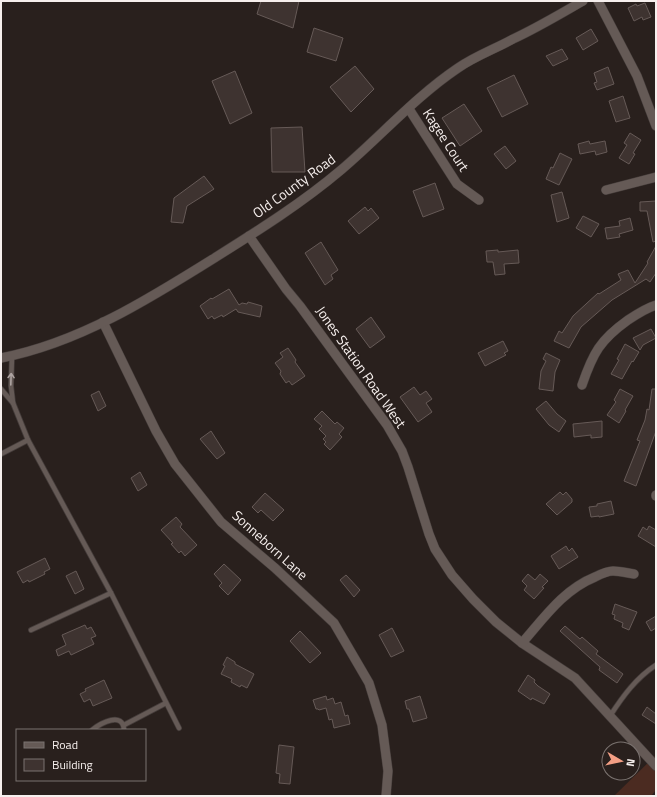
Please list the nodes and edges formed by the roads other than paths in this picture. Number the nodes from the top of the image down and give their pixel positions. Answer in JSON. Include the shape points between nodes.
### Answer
{"nodes":[{"id":1,"x":583,"y":1,"type":"edge"},
{"id":2,"x":598,"y":1,"type":"edge"},
{"id":3,"x":409,"y":109,"type":"junction"},
{"id":4,"x":656,"y":126,"type":"edge"},
{"id":5,"x":656,"y":177,"type":"edge"},
{"id":6,"x":606,"y":190,"type":"dead end"},
{"id":7,"x":479,"y":200,"type":"dead end"},
{"id":8,"x":249,"y":236,"type":"junction"},
{"id":9,"x":656,"y":305,"type":"edge"},
{"id":10,"x":103,"y":322,"type":"junction"},
{"id":11,"x":12,"y":356,"type":"junction"},
{"id":12,"x":1,"y":358,"type":"edge"},
{"id":13,"x":582,"y":385,"type":"dead end"},
{"id":14,"x":1,"y":388,"type":"edge"},
{"id":15,"x":13,"y":403,"type":"junction"},
{"id":16,"x":28,"y":440,"type":"junction"},
{"id":17,"x":1,"y":454,"type":"edge"},
{"id":18,"x":634,"y":574,"type":"dead end"},
{"id":19,"x":111,"y":593,"type":"junction"},
{"id":20,"x":31,"y":630,"type":"dead end"},
{"id":21,"x":522,"y":643,"type":"junction"},
{"id":22,"x":656,"y":665,"type":"edge"},
{"id":23,"x":166,"y":703,"type":"junction"},
{"id":24,"x":610,"y":716,"type":"junction"},
{"id":25,"x":124,"y":728,"type":"edge"},
{"id":26,"x":179,"y":728,"type":"dead end"},
{"id":27,"x":94,"y":729,"type":"edge"},
{"id":28,"x":656,"y":766,"type":"edge"},
{"id":29,"x":386,"y":796,"type":"edge"}],
"edges":[{"from":1,"to":3,"type":"street","name":"Old County Road","via":[[459,67]]},
{"from":2,"to":4,"type":"street","via":[[636,76]]},
{"from":3,"to":7,"type":"street","name":"Kagee Court","via":[[458,184]]},
{"from":3,"to":8,"type":"street","name":"Old County Road","via":[[339,172]]},
{"from":5,"to":6,"type":"street"},
{"from":8,"to":10,"type":"street","name":"Old County Road","via":[[151,298]]},
{"from":8,"to":21,"type":"street","name":"Jones Station Road West","via":[[387,425],[402,451],[429,534],[444,564],[473,599]]},
{"from":9,"to":13,"type":"street","via":[[637,314],[603,341],[589,364]]},
{"from":10,"to":11,"type":"street","name":"Old County Road","via":[[46,347]]},
{"from":10,"to":29,"type":"street","name":"Sonneborn Lane","via":[[156,431],[175,464],[221,522],[334,623],[369,683],[382,725],[388,771]]},
{"from":11,"to":12,"type":"street","name":"Old County Road"},
{"from":15,"to":11,"type":"lane","one_way":true},
{"from":14,"to":15,"type":"lane"},
{"from":15,"to":16,"type":"lane"},
{"from":16,"to":17,"type":"lane"},
{"from":16,"to":19,"type":"lane"},
{"from":18,"to":21,"type":"street","via":[[608,572],[589,579],[569,591]]},
{"from":19,"to":20,"type":"lane"},
{"from":19,"to":23,"type":"lane"},
{"from":21,"to":24,"type":"street","name":"Jones Station Road West","via":[[575,678]]},
{"from":22,"to":24,"type":"lane","via":[[636,681]]},
{"from":23,"to":25,"type":"lane"},
{"from":23,"to":26,"type":"lane"},
{"from":24,"to":28,"type":"street","name":"Jones Station Road West"},
{"from":25,"to":27,"type":"lane","via":[[119,720],[114,719]]}]}
